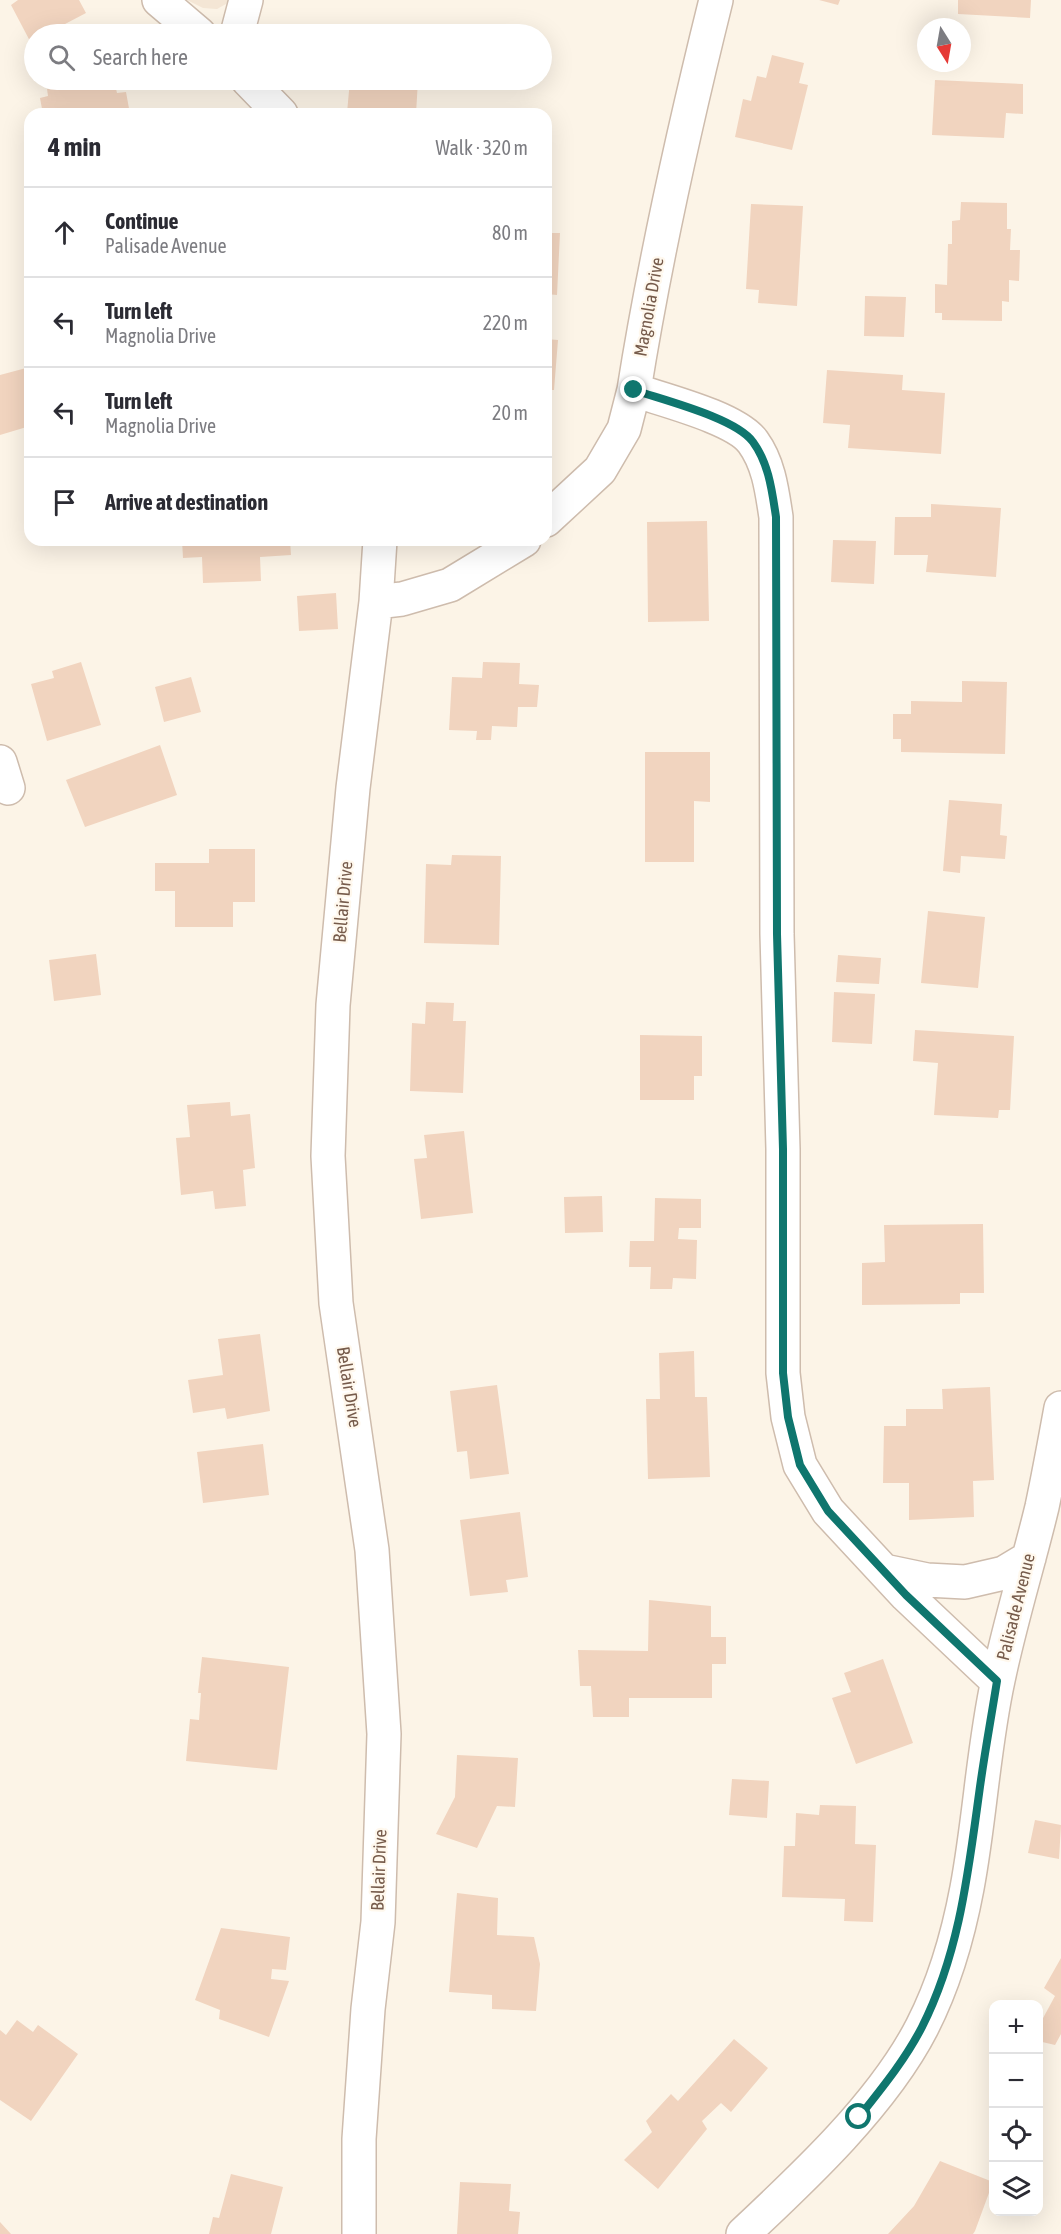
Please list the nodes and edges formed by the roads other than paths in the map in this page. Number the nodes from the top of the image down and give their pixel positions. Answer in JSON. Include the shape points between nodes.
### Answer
{"nodes":[{"id":1,"x":159,"y":0,"type":"edge"},
{"id":2,"x":246,"y":0,"type":"edge"},
{"id":3,"x":716,"y":0,"type":"edge"},
{"id":4,"x":187,"y":24,"type":"edge"},
{"id":5,"x":240,"y":24,"type":"edge"},
{"id":6,"x":258,"y":90,"type":"edge"},
{"id":7,"x":276,"y":108,"type":"edge"},
{"id":8,"x":634,"y":390,"type":"junction"},
{"id":9,"x":552,"y":514,"type":"edge"},
{"id":10,"x":380,"y":546,"type":"edge"},
{"id":11,"x":514,"y":546,"type":"edge"},
{"id":12,"x":376,"y":602,"type":"junction"},
{"id":13,"x":1061,"y":1408,"type":"edge"},
{"id":14,"x":1029,"y":1558,"type":"junction"},
{"id":15,"x":884,"y":1571,"type":"junction"},
{"id":16,"x":997,"y":1681,"type":"junction"},
{"id":17,"x":359,"y":2234,"type":"edge"},
{"id":18,"x":743,"y":2234,"type":"edge"}],
"edges":[{"from":1,"to":4,"type":"street"},
{"from":2,"to":5,"type":"street"},
{"from":3,"to":8,"type":"street","name":"Magnolia Drive","via":[[681,143]]},
{"from":6,"to":7,"type":"street"},
{"from":8,"to":9,"type":"street","name":"Magnolia Drive","via":[[624,429],[600,470]]},
{"from":8,"to":15,"type":"street","via":[[731,424],[752,441],[770,477],[776,517],[783,1373],[788,1417],[800,1465],[828,1511]]},
{"from":10,"to":12,"type":"street","name":"Bellair Drive"},
{"from":11,"to":12,"type":"street","via":[[450,585]]},
{"from":12,"to":17,"type":"street","name":"Bellair Drive","via":[[353,788],[333,1005],[328,1156],[336,1303],[372,1550],[384,1734],[378,1922],[359,2139]]},
{"from":13,"to":14,"type":"street","name":"Palisade Avenue"},
{"from":14,"to":15,"type":"street","via":[[1004,1574],[964,1582],[927,1580]]},
{"from":14,"to":16,"type":"street","name":"Palisade Avenue"},
{"from":15,"to":16,"type":"street"},
{"from":16,"to":18,"type":"street","name":"Palisade Avenue","via":[[967,1887],[952,1951],[922,2027],[902,2062],[859,2117]]}]}
